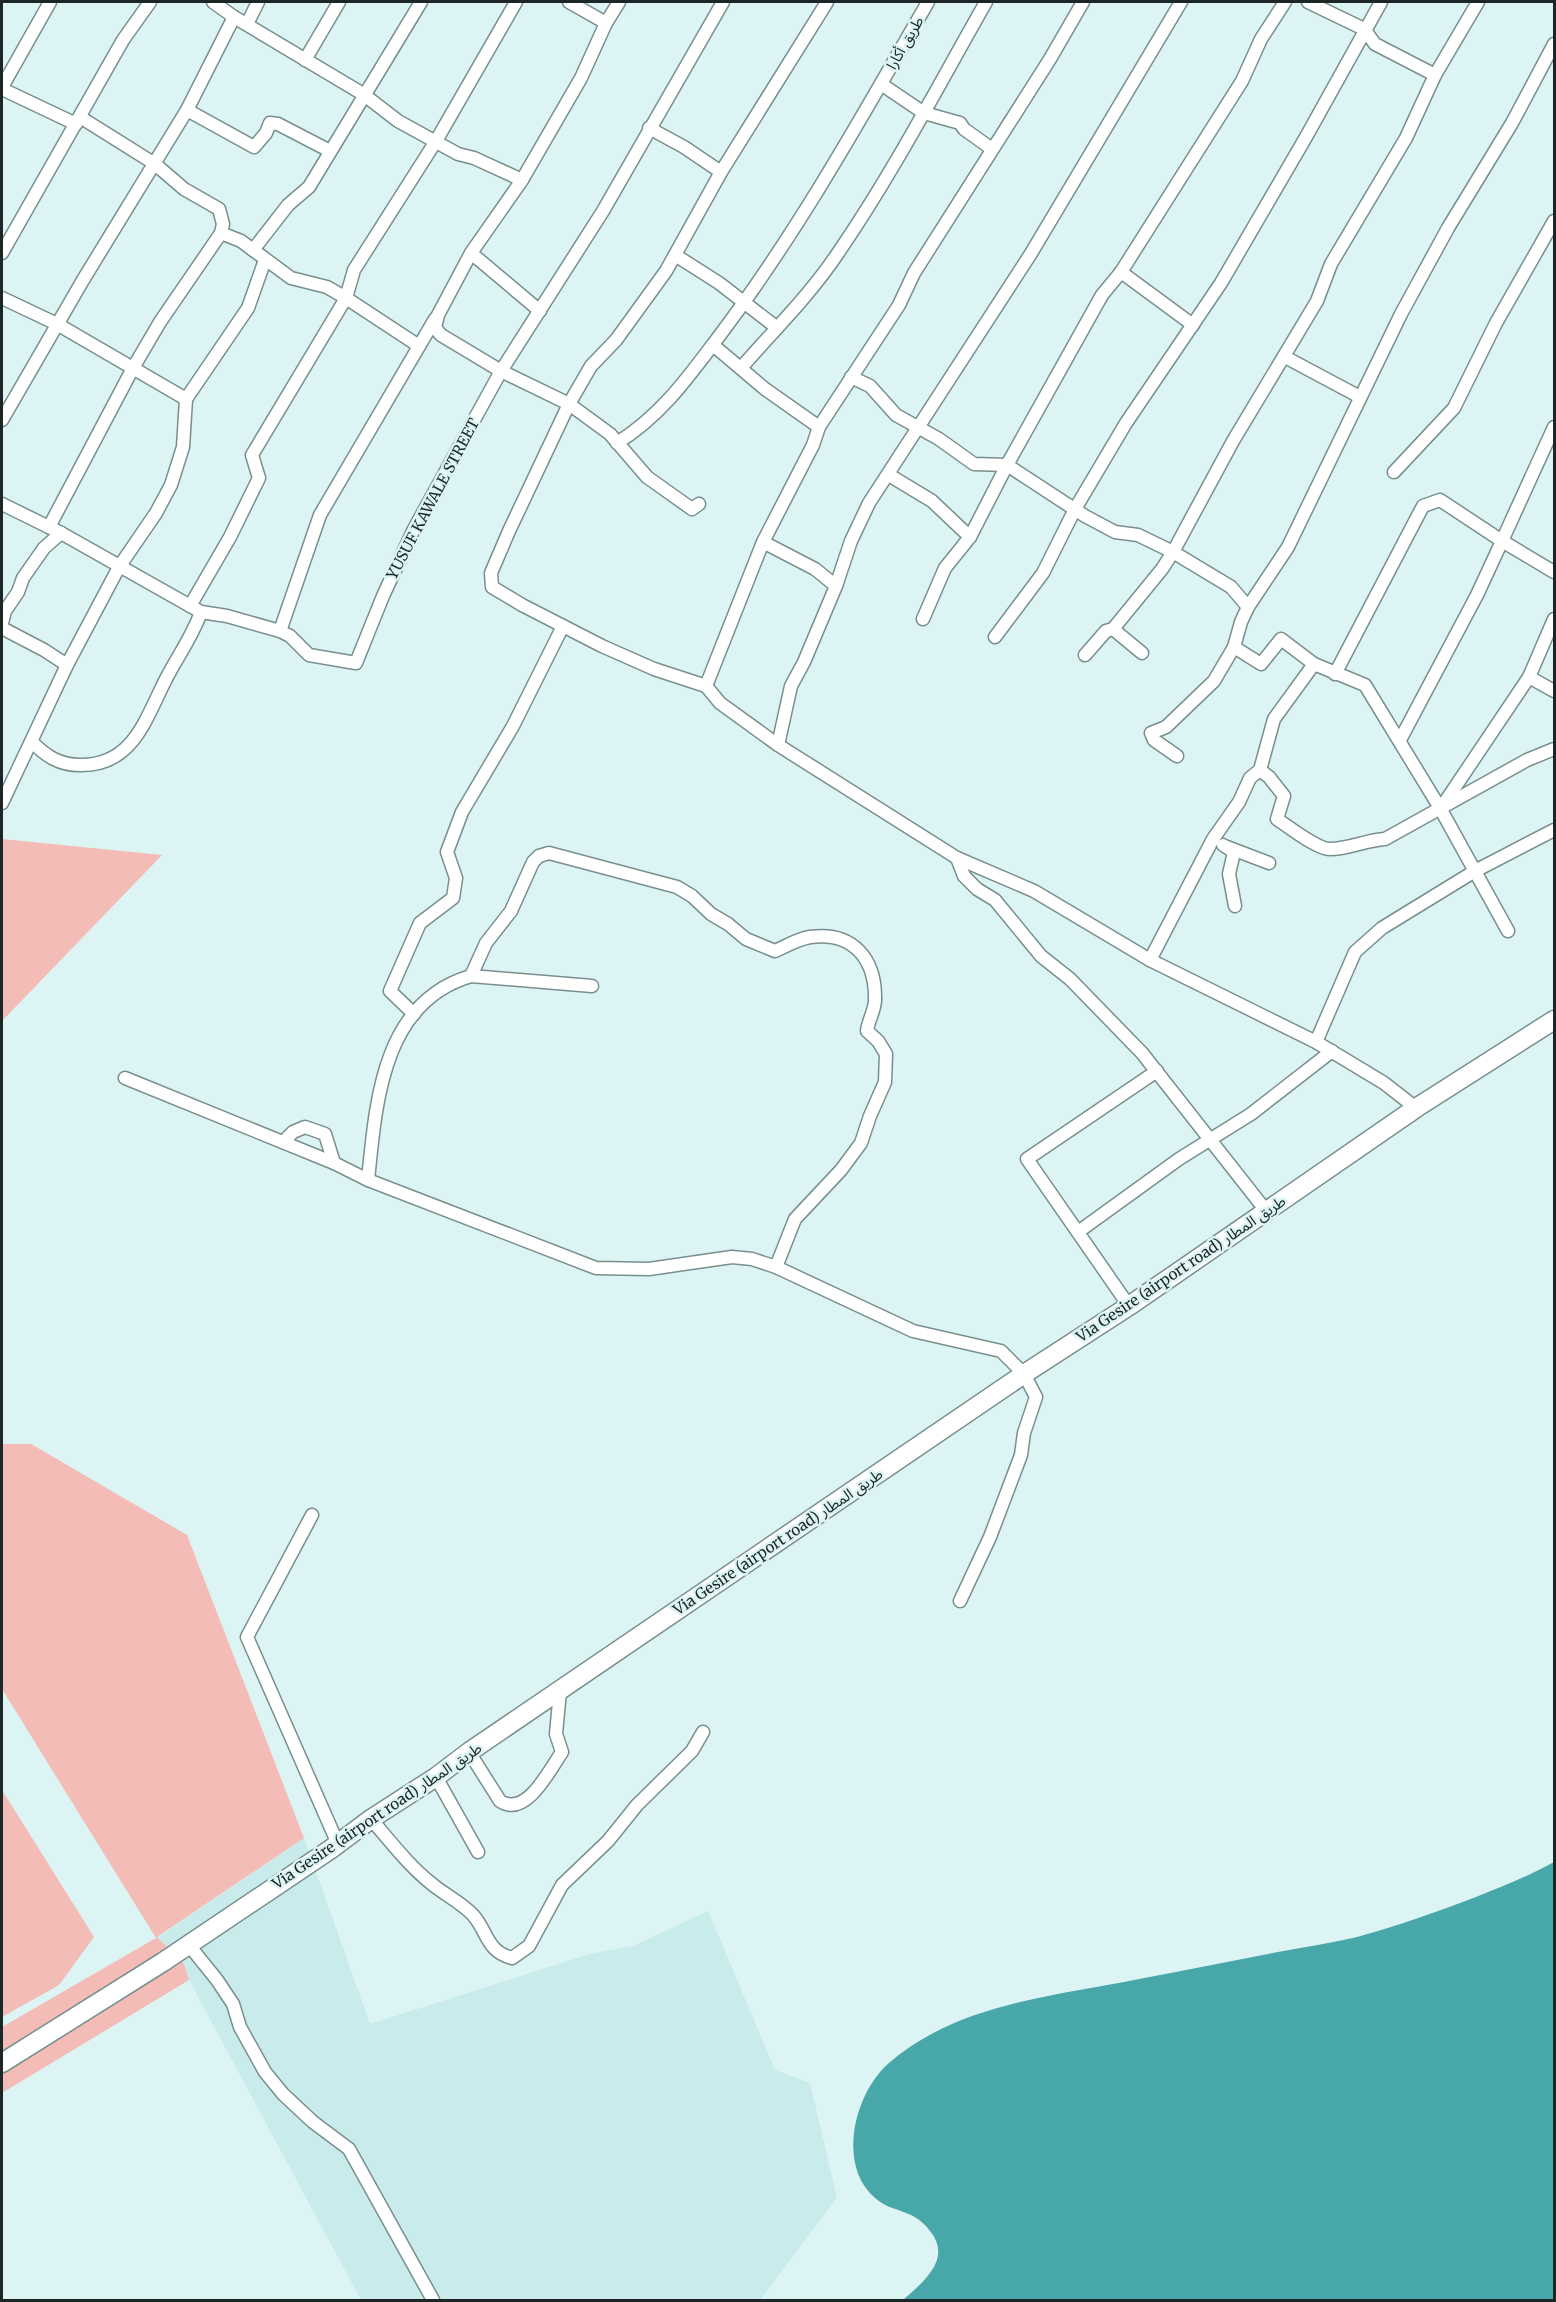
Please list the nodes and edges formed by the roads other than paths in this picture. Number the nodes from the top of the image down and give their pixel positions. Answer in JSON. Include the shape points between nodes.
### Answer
{"nodes":[{"id":1,"x":50,"y":2,"type":"edge"},
{"id":2,"x":150,"y":2,"type":"edge"},
{"id":3,"x":213,"y":2,"type":"edge"},
{"id":4,"x":258,"y":2,"type":"edge"},
{"id":5,"x":339,"y":2,"type":"edge"},
{"id":6,"x":421,"y":2,"type":"edge"},
{"id":7,"x":516,"y":2,"type":"edge"},
{"id":8,"x":569,"y":2,"type":"edge"},
{"id":9,"x":619,"y":2,"type":"edge"},
{"id":10,"x":723,"y":2,"type":"edge"},
{"id":11,"x":827,"y":2,"type":"edge"},
{"id":12,"x":928,"y":2,"type":"edge"},
{"id":13,"x":986,"y":2,"type":"edge"},
{"id":14,"x":1083,"y":2,"type":"edge"},
{"id":15,"x":1181,"y":2,"type":"edge"},
{"id":16,"x":1285,"y":2,"type":"edge"},
{"id":17,"x":1308,"y":2,"type":"edge"},
{"id":18,"x":1381,"y":2,"type":"edge"},
{"id":19,"x":1478,"y":2,"type":"edge"},
{"id":20,"x":234,"y":17,"type":"junction"},
{"id":21,"x":606,"y":23,"type":"junction"},
{"id":22,"x":247,"y":24,"type":"junction"},
{"id":23,"x":1364,"y":29,"type":"junction"},
{"id":24,"x":1554,"y":44,"type":"edge"},
{"id":25,"x":305,"y":60,"type":"junction"},
{"id":26,"x":1435,"y":75,"type":"junction"},
{"id":27,"x":881,"y":84,"type":"junction"},
{"id":28,"x":2,"y":88,"type":"edge"},
{"id":29,"x":363,"y":94,"type":"junction"},
{"id":30,"x":187,"y":110,"type":"junction"},
{"id":31,"x":924,"y":113,"type":"junction"},
{"id":32,"x":78,"y":120,"type":"junction"},
{"id":33,"x":649,"y":128,"type":"junction"},
{"id":34,"x":436,"y":141,"type":"junction"},
{"id":35,"x":992,"y":149,"type":"junction"},
{"id":36,"x":330,"y":151,"type":"junction"},
{"id":37,"x":155,"y":164,"type":"junction"},
{"id":38,"x":721,"y":172,"type":"junction"},
{"id":39,"x":522,"y":180,"type":"junction"},
{"id":40,"x":1554,"y":221,"type":"edge"},
{"id":41,"x":221,"y":233,"type":"junction"},
{"id":42,"x":254,"y":250,"type":"junction"},
{"id":43,"x":2,"y":253,"type":"edge"},
{"id":44,"x":471,"y":253,"type":"junction"},
{"id":45,"x":675,"y":255,"type":"junction"},
{"id":46,"x":265,"y":260,"type":"junction"},
{"id":47,"x":1121,"y":272,"type":"junction"},
{"id":48,"x":2,"y":298,"type":"edge"},
{"id":49,"x":346,"y":298,"type":"junction"},
{"id":50,"x":744,"y":303,"type":"junction"},
{"id":51,"x":540,"y":310,"type":"junction"},
{"id":52,"x":438,"y":315,"type":"junction"},
{"id":53,"x":57,"y":324,"type":"junction"},
{"id":54,"x":1193,"y":325,"type":"junction"},
{"id":55,"x":776,"y":327,"type":"junction"},
{"id":56,"x":713,"y":345,"type":"junction"},
{"id":57,"x":419,"y":346,"type":"junction"},
{"id":58,"x":1285,"y":357,"type":"junction"},
{"id":59,"x":133,"y":368,"type":"junction"},
{"id":60,"x":741,"y":368,"type":"junction"},
{"id":61,"x":501,"y":371,"type":"junction"},
{"id":62,"x":850,"y":377,"type":"junction"},
{"id":63,"x":1360,"y":397,"type":"junction"},
{"id":64,"x":186,"y":399,"type":"junction"},
{"id":65,"x":569,"y":404,"type":"junction"},
{"id":66,"x":2,"y":420,"type":"edge"},
{"id":67,"x":819,"y":427,"type":"junction"},
{"id":68,"x":919,"y":427,"type":"junction"},
{"id":69,"x":1554,"y":428,"type":"edge"},
{"id":70,"x":617,"y":443,"type":"junction"},
{"id":71,"x":1007,"y":465,"type":"junction"},
{"id":72,"x":1395,"y":472,"type":"dead end"},
{"id":73,"x":889,"y":475,"type":"junction"},
{"id":74,"x":2,"y":504,"type":"edge"},
{"id":75,"x":699,"y":504,"type":"dead end"},
{"id":76,"x":1075,"y":509,"type":"junction"},
{"id":77,"x":50,"y":527,"type":"junction"},
{"id":78,"x":61,"y":533,"type":"junction"},
{"id":79,"x":970,"y":537,"type":"junction"},
{"id":80,"x":1502,"y":541,"type":"junction"},
{"id":81,"x":763,"y":542,"type":"junction"},
{"id":82,"x":1173,"y":552,"type":"junction"},
{"id":83,"x":119,"y":567,"type":"junction"},
{"id":84,"x":1554,"y":572,"type":"edge"},
{"id":85,"x":836,"y":586,"type":"junction"},
{"id":86,"x":1248,"y":607,"type":"junction"},
{"id":87,"x":195,"y":609,"type":"junction"},
{"id":88,"x":923,"y":619,"type":"dead end"},
{"id":89,"x":1554,"y":619,"type":"edge"},
{"id":90,"x":2,"y":623,"type":"edge"},
{"id":91,"x":563,"y":626,"type":"junction"},
{"id":92,"x":2,"y":628,"type":"edge"},
{"id":93,"x":1113,"y":629,"type":"junction"},
{"id":94,"x":280,"y":631,"type":"junction"},
{"id":95,"x":995,"y":637,"type":"dead end"},
{"id":96,"x":1234,"y":647,"type":"junction"},
{"id":97,"x":1142,"y":653,"type":"dead end"},
{"id":98,"x":1085,"y":655,"type":"dead end"},
{"id":99,"x":1314,"y":664,"type":"junction"},
{"id":100,"x":67,"y":665,"type":"junction"},
{"id":101,"x":1335,"y":674,"type":"junction"},
{"id":102,"x":1529,"y":677,"type":"junction"},
{"id":103,"x":706,"y":686,"type":"junction"},
{"id":104,"x":1554,"y":691,"type":"edge"},
{"id":105,"x":1400,"y":740,"type":"junction"},
{"id":106,"x":32,"y":742,"type":"junction"},
{"id":107,"x":778,"y":745,"type":"junction"},
{"id":108,"x":1554,"y":750,"type":"edge"},
{"id":109,"x":1177,"y":756,"type":"dead end"},
{"id":110,"x":1260,"y":770,"type":"junction"},
{"id":111,"x":2,"y":803,"type":"edge"},
{"id":112,"x":1440,"y":808,"type":"junction"},
{"id":113,"x":1554,"y":830,"type":"edge"},
{"id":114,"x":1218,"y":842,"type":"junction"},
{"id":115,"x":957,"y":858,"type":"junction"},
{"id":116,"x":1269,"y":863,"type":"dead end"},
{"id":117,"x":1475,"y":871,"type":"junction"},
{"id":118,"x":1235,"y":906,"type":"dead end"},
{"id":119,"x":1508,"y":931,"type":"dead end"},
{"id":120,"x":1150,"y":960,"type":"junction"},
{"id":121,"x":471,"y":975,"type":"junction"},
{"id":122,"x":592,"y":986,"type":"dead end"},
{"id":123,"x":414,"y":1014,"type":"junction"},
{"id":124,"x":1554,"y":1020,"type":"edge"},
{"id":125,"x":1316,"y":1042,"type":"junction"},
{"id":126,"x":1332,"y":1051,"type":"junction"},
{"id":127,"x":1157,"y":1071,"type":"junction"},
{"id":128,"x":125,"y":1078,"type":"dead end"},
{"id":129,"x":1416,"y":1108,"type":"junction"},
{"id":130,"x":1210,"y":1138,"type":"junction"},
{"id":131,"x":283,"y":1142,"type":"junction"},
{"id":132,"x":334,"y":1163,"type":"junction"},
{"id":133,"x":368,"y":1180,"type":"junction"},
{"id":134,"x":1267,"y":1212,"type":"junction"},
{"id":135,"x":1078,"y":1232,"type":"junction"},
{"id":136,"x":776,"y":1267,"type":"junction"},
{"id":137,"x":1128,"y":1306,"type":"junction"},
{"id":138,"x":1024,"y":1374,"type":"junction"},
{"id":139,"x":312,"y":1515,"type":"dead end"},
{"id":140,"x":960,"y":1600,"type":"dead end"},
{"id":141,"x":560,"y":1691,"type":"junction"},
{"id":142,"x":703,"y":1732,"type":"dead end"},
{"id":143,"x":469,"y":1752,"type":"junction"},
{"id":144,"x":436,"y":1777,"type":"junction"},
{"id":145,"x":371,"y":1819,"type":"junction"},
{"id":146,"x":338,"y":1844,"type":"junction"},
{"id":147,"x":478,"y":1852,"type":"dead end"},
{"id":148,"x":188,"y":1944,"type":"junction"},
{"id":149,"x":2,"y":2063,"type":"edge"},
{"id":150,"x":433,"y":2301,"type":"edge"}],
"edges":[{"from":1,"to":28,"type":"street"},
{"from":2,"to":32,"type":"street","via":[[123,40]]},
{"from":3,"to":20,"type":"street"},
{"from":4,"to":22,"type":"street"},
{"from":5,"to":25,"type":"street"},
{"from":6,"to":29,"type":"street"},
{"from":7,"to":34,"type":"street"},
{"from":8,"to":21,"type":"street"},
{"from":9,"to":21,"type":"street"},
{"from":10,"to":33,"type":"street","name":"YUSUF KAWALE STREET"},
{"from":11,"to":38,"type":"street"},
{"from":12,"to":27,"type":"street","name":"طريق أكارا"},
{"from":13,"to":31,"type":"street"},
{"from":14,"to":35,"type":"street"},
{"from":15,"to":68,"type":"street","via":[[1030,255]]},
{"from":16,"to":47,"type":"street","via":[[1261,39],[1242,81]]},
{"from":17,"to":23,"type":"street"},
{"from":18,"to":23,"type":"street"},
{"from":19,"to":26,"type":"street"},
{"from":20,"to":22,"type":"street"},
{"from":20,"to":30,"type":"street"},
{"from":21,"to":39,"type":"street","via":[[580,78]]},
{"from":22,"to":25,"type":"street"},
{"from":23,"to":26,"type":"street","via":[[1375,44]]},
{"from":23,"to":54,"type":"street","via":[[1306,137]]},
{"from":24,"to":63,"type":"street","via":[[1512,123],[1448,228]]},
{"from":25,"to":29,"type":"street"},
{"from":26,"to":58,"type":"street","via":[[1406,138],[1331,264],[1317,300]]},
{"from":27,"to":31,"type":"street"},
{"from":27,"to":50,"type":"street","name":"طريق أكارا","via":[[817,192]]},
{"from":28,"to":32,"type":"street"},
{"from":29,"to":34,"type":"street","via":[[398,121]]},
{"from":29,"to":36,"type":"street"},
{"from":30,"to":36,"type":"street","via":[[254,147],[270,123]]},
{"from":30,"to":37,"type":"street"},
{"from":31,"to":35,"type":"street","via":[[960,123]]},
{"from":31,"to":55,"type":"street","via":[[837,254],[807,295]]},
{"from":32,"to":37,"type":"street"},
{"from":32,"to":43,"type":"street"},
{"from":33,"to":38,"type":"street"},
{"from":33,"to":51,"type":"street","name":"YUSUF KAWALE STREET","via":[[603,211]]},
{"from":34,"to":39,"type":"street"},
{"from":34,"to":49,"type":"street","via":[[354,270]]},
{"from":35,"to":62,"type":"street","via":[[914,273],[899,305]]},
{"from":36,"to":42,"type":"street","via":[[309,187],[288,205]]},
{"from":37,"to":41,"type":"street","via":[[184,189],[219,209]]},
{"from":37,"to":53,"type":"street"},
{"from":38,"to":45,"type":"street"},
{"from":39,"to":44,"type":"street"},
{"from":40,"to":72,"type":"street","via":[[1496,323],[1454,408]]},
{"from":41,"to":42,"type":"street"},
{"from":41,"to":59,"type":"street"},
{"from":42,"to":46,"type":"street"},
{"from":44,"to":51,"type":"street"},
{"from":44,"to":52,"type":"street"},
{"from":45,"to":50,"type":"street"},
{"from":45,"to":65,"type":"street","via":[[616,340],[591,366]]},
{"from":46,"to":49,"type":"street","via":[[291,278],[327,287]]},
{"from":46,"to":64,"type":"street","via":[[248,308]]},
{"from":47,"to":54,"type":"street"},
{"from":47,"to":71,"type":"street","via":[[1101,295]]},
{"from":48,"to":53,"type":"street"},
{"from":49,"to":57,"type":"street"},
{"from":49,"to":87,"type":"street","via":[[252,455],[260,478]]},
{"from":50,"to":55,"type":"street"},
{"from":50,"to":56,"type":"street","name":"طريق أكارا"},
{"from":51,"to":61,"type":"street","name":"YUSUF KAWALE STREET"},
{"from":52,"to":57,"type":"street"},
{"from":52,"to":61,"type":"street","via":[[435,328],[441,335]]},
{"from":53,"to":59,"type":"street"},
{"from":53,"to":66,"type":"street"},
{"from":54,"to":76,"type":"street","via":[[1126,423]]},
{"from":55,"to":60,"type":"street"},
{"from":56,"to":60,"type":"street"},
{"from":56,"to":70,"type":"street","name":"طريق أكارا","via":[[673,396],[633,434]]},
{"from":57,"to":94,"type":"street","via":[[320,515]]},
{"from":58,"to":63,"type":"street"},
{"from":58,"to":82,"type":"street","via":[[1233,441]]},
{"from":59,"to":64,"type":"street"},
{"from":59,"to":77,"type":"street"},
{"from":60,"to":67,"type":"street"},
{"from":61,"to":65,"type":"street"},
{"from":61,"to":94,"type":"street","name":"YUSUF KAWALE STREET","via":[[414,529],[356,663],[309,655]]},
{"from":62,"to":67,"type":"street"},
{"from":62,"to":68,"type":"street","via":[[870,386],[896,415]]},
{"from":63,"to":86,"type":"street","via":[[1288,547]]},
{"from":64,"to":83,"type":"street","via":[[183,447],[171,485]]},
{"from":65,"to":70,"type":"street"},
{"from":65,"to":91,"type":"street","via":[[508,531],[490,581],[492,587]]},
{"from":67,"to":81,"type":"street"},
{"from":68,"to":71,"type":"street","via":[[974,464]]},
{"from":68,"to":73,"type":"street"},
{"from":69,"to":80,"type":"street"},
{"from":70,"to":75,"type":"street","via":[[647,477],[672,497],[692,509]]},
{"from":71,"to":76,"type":"street"},
{"from":71,"to":79,"type":"street"},
{"from":73,"to":79,"type":"street","via":[[932,501]]},
{"from":73,"to":85,"type":"street","via":[[850,541]]},
{"from":74,"to":77,"type":"street","name":"YUSUF KAWALE STREET"},
{"from":76,"to":82,"type":"street","via":[[1115,532],[1138,535]]},
{"from":76,"to":95,"type":"street","via":[[1043,573]]},
{"from":77,"to":78,"type":"street","name":"YUSUF KAWALE STREET"},
{"from":78,"to":83,"type":"street","name":"YUSUF KAWALE STREET"},
{"from":78,"to":90,"type":"street","via":[[44,548],[23,578]]},
{"from":79,"to":88,"type":"street","via":[[945,568]]},
{"from":80,"to":84,"type":"street"},
{"from":80,"to":101,"type":"street","via":[[1440,500],[1423,506]]},
{"from":80,"to":105,"type":"street"},
{"from":81,"to":85,"type":"street","via":[[815,569]]},
{"from":81,"to":103,"type":"street"},
{"from":82,"to":86,"type":"street","via":[[1231,588]]},
{"from":82,"to":93,"type":"street"},
{"from":83,"to":87,"type":"street","name":"YUSUF KAWALE STREET"},
{"from":83,"to":100,"type":"street"},
{"from":85,"to":107,"type":"street","via":[[791,686]]},
{"from":86,"to":96,"type":"street"},
{"from":87,"to":94,"type":"street","name":"YUSUF KAWALE STREET"},
{"from":87,"to":106,"type":"street","via":[[147,719],[129,746],[111,760],[76,765],[60,763]]},
{"from":89,"to":102,"type":"street"},
{"from":91,"to":103,"type":"street","via":[[654,669]]},
{"from":91,"to":123,"type":"street","via":[[513,726],[462,812],[447,852],[456,878],[453,898],[420,922],[390,992]]},
{"from":92,"to":100,"type":"street"},
{"from":93,"to":97,"type":"street"},
{"from":93,"to":98,"type":"street","via":[[1106,631]]},
{"from":96,"to":99,"type":"street","via":[[1260,664],[1281,639]]},
{"from":96,"to":109,"type":"street","via":[[1214,681],[1166,727],[1151,733],[1154,740]]},
{"from":99,"to":101,"type":"street"},
{"from":99,"to":110,"type":"street","via":[[1274,719]]},
{"from":100,"to":106,"type":"street"},
{"from":101,"to":105,"type":"street","via":[[1365,685]]},
{"from":102,"to":104,"type":"street"},
{"from":102,"to":112,"type":"street"},
{"from":103,"to":107,"type":"street","via":[[720,703]]},
{"from":105,"to":112,"type":"street"},
{"from":106,"to":111,"type":"street"},
{"from":107,"to":115,"type":"street"},
{"from":108,"to":112,"type":"street","via":[[1527,760]]},
{"from":110,"to":112,"type":"street","via":[[1284,796],[1277,819],[1327,849],[1385,839]]},
{"from":110,"to":114,"type":"street","via":[[1250,778]]},
{"from":112,"to":117,"type":"street"},
{"from":113,"to":117,"type":"street"},
{"from":114,"to":116,"type":"street"},
{"from":114,"to":118,"type":"street","via":[[1234,852],[1229,874]]},
{"from":114,"to":120,"type":"street"},
{"from":115,"to":120,"type":"street","via":[[1034,891]]},
{"from":115,"to":127,"type":"street","via":[[964,876],[994,900],[1041,956],[1070,979]]},
{"from":117,"to":119,"type":"street"},
{"from":117,"to":125,"type":"street","via":[[1382,928],[1355,952]]},
{"from":120,"to":125,"type":"street"},
{"from":121,"to":122,"type":"street"},
{"from":121,"to":123,"type":"street","via":[[435,991]]},
{"from":121,"to":136,"type":"street","via":[[486,943],[511,911],[532,862],[549,853],[677,887],[746,939],[775,951],[810,937],[833,937],[862,952],[873,972],[875,1001],[867,1031],[886,1054],[885,1082],[861,1143],[795,1219]]},
{"from":123,"to":133,"type":"street","via":[[396,1039],[376,1102]]},
{"from":124,"to":129,"type":"main road","name":"Via Gesire (airport road) طريق المطار"},
{"from":125,"to":126,"type":"street"},
{"from":126,"to":129,"type":"street"},
{"from":126,"to":130,"type":"street","via":[[1251,1114]]},
{"from":127,"to":130,"type":"street"},
{"from":127,"to":135,"type":"street","via":[[1027,1159]]},
{"from":128,"to":131,"type":"street"},
{"from":129,"to":134,"type":"main road","name":"Via Gesire (airport road) طريق المطار"},
{"from":130,"to":134,"type":"street"},
{"from":130,"to":135,"type":"street"},
{"from":131,"to":132,"type":"street"},
{"from":131,"to":132,"type":"street","via":[[305,1127],[325,1134]]},
{"from":132,"to":133,"type":"street"},
{"from":133,"to":136,"type":"street","via":[[596,1268],[649,1269],[732,1257]]},
{"from":134,"to":137,"type":"main road","name":"Via Gesire (airport road) طريق المطار"},
{"from":135,"to":137,"type":"street"},
{"from":136,"to":138,"type":"street","via":[[913,1331],[1000,1351]]},
{"from":137,"to":138,"type":"main road","name":"Via Gesire (airport road) طريق المطار"},
{"from":138,"to":140,"type":"street","via":[[1036,1397],[1021,1455],[990,1537]]},
{"from":138,"to":141,"type":"main road","name":"Via Gesire (airport road) طريق المطار"},
{"from":139,"to":146,"type":"street","via":[[248,1637]]},
{"from":141,"to":143,"type":"main road","name":"Via Gesire (airport road) طريق المطار"},
{"from":141,"to":143,"type":"street","via":[[556,1734],[562,1752],[525,1801],[507,1806],[500,1801]]},
{"from":142,"to":145,"type":"street","via":[[692,1751],[562,1885],[529,1946],[512,1958],[500,1955],[474,1916],[433,1886]]},
{"from":143,"to":144,"type":"main road","name":"Via Gesire (airport road) طريق المطار"},
{"from":144,"to":145,"type":"main road","name":"Via Gesire (airport road) طريق المطار"},
{"from":144,"to":147,"type":"street"},
{"from":145,"to":146,"type":"main road","name":"Via Gesire (airport road) طريق المطار"},
{"from":146,"to":148,"type":"main road","name":"Via Gesire (airport road) طريق المطار"},
{"from":148,"to":149,"type":"main road","name":"Via Gesire (airport road) طريق المطار"},
{"from":148,"to":150,"type":"street","via":[[233,2004],[240,2027],[265,2072],[313,2122],[349,2149]]}]}
